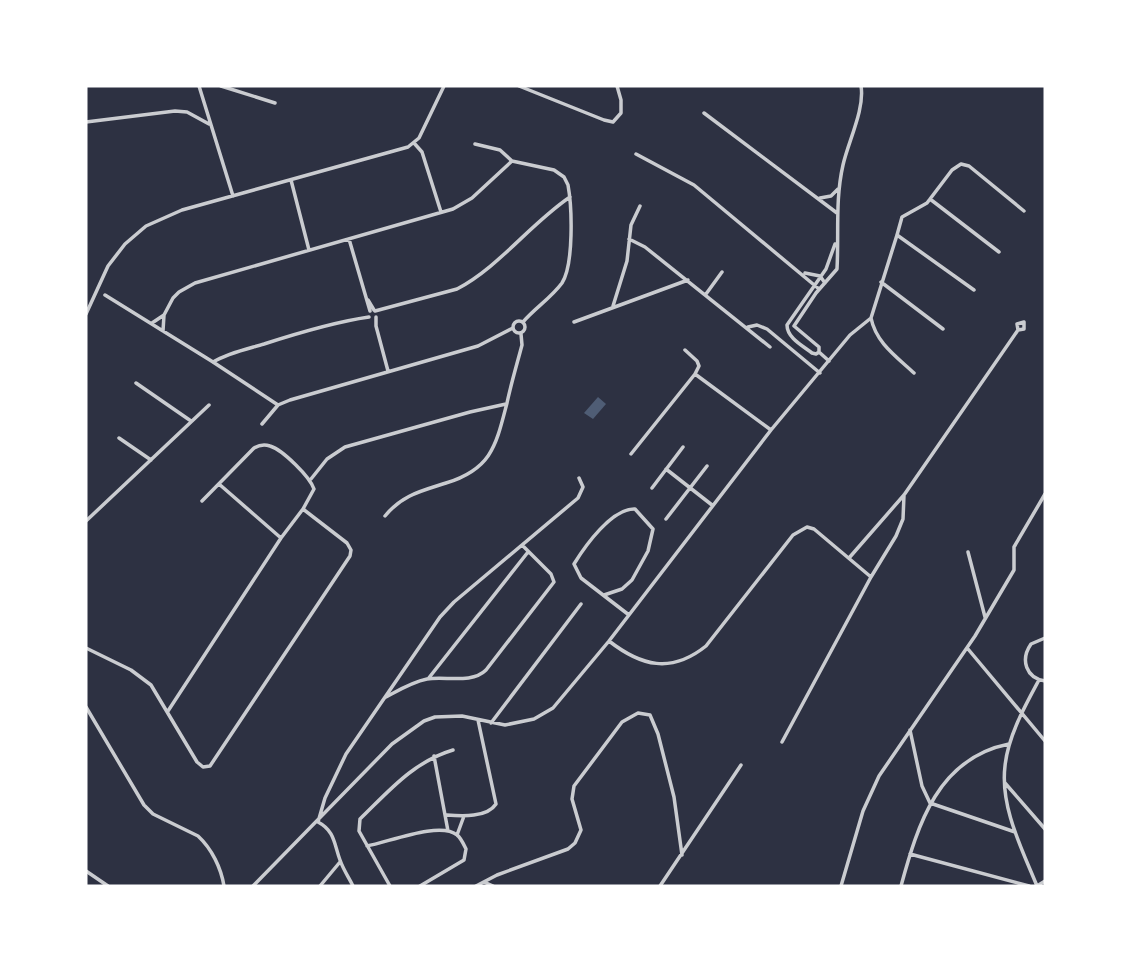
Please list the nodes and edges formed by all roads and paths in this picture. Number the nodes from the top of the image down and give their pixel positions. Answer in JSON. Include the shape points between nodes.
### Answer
{"nodes":[{"id":1,"x":199,"y":86,"type":"edge"},
{"id":2,"x":221,"y":86,"type":"edge"},
{"id":3,"x":444,"y":86,"type":"edge"},
{"id":4,"x":519,"y":86,"type":"edge"},
{"id":5,"x":617,"y":86,"type":"edge"},
{"id":6,"x":861,"y":86,"type":"edge"},
{"id":7,"x":275,"y":103,"type":"dead end"},
{"id":8,"x":705,"y":113,"type":"dead end"},
{"id":9,"x":86,"y":122,"type":"edge"},
{"id":10,"x":209,"y":124,"type":"junction"},
{"id":11,"x":414,"y":143,"type":"junction"},
{"id":12,"x":475,"y":145,"type":"dead end"},
{"id":13,"x":636,"y":154,"type":"dead end"},
{"id":14,"x":512,"y":161,"type":"junction"},
{"id":15,"x":290,"y":180,"type":"junction"},
{"id":16,"x":839,"y":187,"type":"junction"},
{"id":17,"x":233,"y":196,"type":"junction"},
{"id":18,"x":570,"y":197,"type":"junction"},
{"id":19,"x":818,"y":198,"type":"junction"},
{"id":20,"x":930,"y":199,"type":"junction"},
{"id":21,"x":640,"y":206,"type":"dead end"},
{"id":22,"x":1024,"y":211,"type":"dead end"},
{"id":23,"x":442,"y":212,"type":"junction"},
{"id":24,"x":837,"y":213,"type":"junction"},
{"id":25,"x":897,"y":235,"type":"junction"},
{"id":26,"x":349,"y":239,"type":"junction"},
{"id":27,"x":629,"y":239,"type":"junction"},
{"id":28,"x":836,"y":242,"type":"junction"},
{"id":29,"x":309,"y":250,"type":"junction"},
{"id":30,"x":999,"y":252,"type":"dead end"},
{"id":31,"x":830,"y":260,"type":"junction"},
{"id":32,"x":837,"y":269,"type":"junction"},
{"id":33,"x":722,"y":272,"type":"dead end"},
{"id":34,"x":802,"y":273,"type":"junction"},
{"id":35,"x":820,"y":276,"type":"junction"},
{"id":36,"x":688,"y":280,"type":"junction"},
{"id":37,"x":881,"y":282,"type":"junction"},
{"id":38,"x":825,"y":283,"type":"junction"},
{"id":39,"x":814,"y":286,"type":"junction"},
{"id":40,"x":820,"y":289,"type":"junction"},
{"id":41,"x":974,"y":290,"type":"dead end"},
{"id":42,"x":706,"y":294,"type":"junction"},
{"id":43,"x":105,"y":295,"type":"dead end"},
{"id":44,"x":613,"y":306,"type":"junction"},
{"id":45,"x":86,"y":314,"type":"edge"},
{"id":46,"x":372,"y":314,"type":"junction"},
{"id":47,"x":164,"y":315,"type":"junction"},
{"id":48,"x":871,"y":318,"type":"junction"},
{"id":49,"x":523,"y":322,"type":"junction"},
{"id":50,"x":574,"y":322,"type":"dead end"},
{"id":51,"x":152,"y":323,"type":"junction"},
{"id":52,"x":748,"y":327,"type":"junction"},
{"id":53,"x":513,"y":328,"type":"junction"},
{"id":54,"x":943,"y":329,"type":"dead end"},
{"id":55,"x":1018,"y":330,"type":"dead end"},
{"id":56,"x":163,"y":331,"type":"junction"},
{"id":57,"x":521,"y":334,"type":"junction"},
{"id":58,"x":815,"y":343,"type":"junction"},
{"id":59,"x":770,"y":347,"type":"dead end"},
{"id":60,"x":685,"y":350,"type":"dead end"},
{"id":61,"x":810,"y":351,"type":"junction"},
{"id":62,"x":819,"y":352,"type":"junction"},
{"id":63,"x":227,"y":356,"type":"junction"},
{"id":64,"x":829,"y":361,"type":"junction"},
{"id":65,"x":213,"y":362,"type":"junction"},
{"id":66,"x":223,"y":368,"type":"junction"},
{"id":67,"x":388,"y":372,"type":"junction"},
{"id":68,"x":695,"y":373,"type":"junction"},
{"id":69,"x":820,"y":373,"type":"junction"},
{"id":70,"x":915,"y":373,"type":"dead end"},
{"id":71,"x":136,"y":383,"type":"dead end"},
{"id":72,"x":506,"y":404,"type":"junction"},
{"id":73,"x":209,"y":405,"type":"dead end"},
{"id":74,"x":278,"y":405,"type":"junction"},
{"id":75,"x":191,"y":422,"type":"junction"},
{"id":76,"x":262,"y":424,"type":"dead end"},
{"id":77,"x":771,"y":430,"type":"junction"},
{"id":78,"x":119,"y":438,"type":"dead end"},
{"id":79,"x":683,"y":447,"type":"dead end"},
{"id":80,"x":631,"y":454,"type":"dead end"},
{"id":81,"x":150,"y":460,"type":"junction"},
{"id":82,"x":707,"y":466,"type":"dead end"},
{"id":83,"x":666,"y":469,"type":"junction"},
{"id":84,"x":579,"y":478,"type":"dead end"},
{"id":85,"x":310,"y":479,"type":"junction"},
{"id":86,"x":219,"y":484,"type":"junction"},
{"id":87,"x":652,"y":488,"type":"dead end"},
{"id":88,"x":690,"y":488,"type":"junction"},
{"id":89,"x":1045,"y":494,"type":"edge"},
{"id":90,"x":904,"y":495,"type":"junction"},
{"id":91,"x":202,"y":501,"type":"dead end"},
{"id":92,"x":712,"y":505,"type":"junction"},
{"id":93,"x":303,"y":509,"type":"junction"},
{"id":94,"x":385,"y":516,"type":"dead end"},
{"id":95,"x":666,"y":519,"type":"dead end"},
{"id":96,"x":86,"y":522,"type":"edge"},
{"id":97,"x":281,"y":538,"type":"junction"},
{"id":98,"x":522,"y":545,"type":"junction"},
{"id":99,"x":528,"y":552,"type":"junction"},
{"id":100,"x":968,"y":552,"type":"dead end"},
{"id":101,"x":849,"y":558,"type":"junction"},
{"id":102,"x":871,"y":577,"type":"junction"},
{"id":103,"x":604,"y":595,"type":"junction"},
{"id":104,"x":581,"y":604,"type":"dead end"},
{"id":105,"x":629,"y":615,"type":"junction"},
{"id":106,"x":985,"y":617,"type":"junction"},
{"id":107,"x":1045,"y":638,"type":"edge"},
{"id":108,"x":609,"y":640,"type":"junction"},
{"id":109,"x":86,"y":648,"type":"edge"},
{"id":110,"x":968,"y":648,"type":"junction"},
{"id":111,"x":428,"y":679,"type":"junction"},
{"id":112,"x":1039,"y":680,"type":"junction"},
{"id":113,"x":1045,"y":681,"type":"edge"},
{"id":114,"x":384,"y":698,"type":"junction"},
{"id":115,"x":86,"y":707,"type":"edge"},
{"id":116,"x":168,"y":710,"type":"junction"},
{"id":117,"x":1021,"y":713,"type":"junction"},
{"id":118,"x":478,"y":720,"type":"junction"},
{"id":119,"x":491,"y":723,"type":"junction"},
{"id":120,"x":910,"y":730,"type":"junction"},
{"id":121,"x":1045,"y":741,"type":"edge"},
{"id":122,"x":782,"y":742,"type":"dead end"},
{"id":123,"x":1010,"y":744,"type":"junction"},
{"id":124,"x":453,"y":750,"type":"dead end"},
{"id":125,"x":434,"y":756,"type":"junction"},
{"id":126,"x":741,"y":765,"type":"dead end"},
{"id":127,"x":1004,"y":782,"type":"junction"},
{"id":128,"x":930,"y":803,"type":"junction"},
{"id":129,"x":446,"y":816,"type":"junction"},
{"id":130,"x":464,"y":816,"type":"junction"},
{"id":131,"x":318,"y":822,"type":"junction"},
{"id":132,"x":1045,"y":828,"type":"edge"},
{"id":133,"x":448,"y":831,"type":"junction"},
{"id":134,"x":1015,"y":832,"type":"junction"},
{"id":135,"x":457,"y":835,"type":"junction"},
{"id":136,"x":366,"y":846,"type":"junction"},
{"id":137,"x":910,"y":853,"type":"junction"},
{"id":138,"x":682,"y":855,"type":"junction"},
{"id":139,"x":341,"y":862,"type":"junction"},
{"id":140,"x":86,"y":871,"type":"edge"},
{"id":141,"x":1045,"y":881,"type":"edge"},
{"id":142,"x":484,"y":882,"type":"junction"},
{"id":143,"x":108,"y":886,"type":"edge"},
{"id":144,"x":224,"y":886,"type":"edge"},
{"id":145,"x":253,"y":886,"type":"edge"},
{"id":146,"x":320,"y":886,"type":"edge"},
{"id":147,"x":353,"y":886,"type":"edge"},
{"id":148,"x":390,"y":886,"type":"edge"},
{"id":149,"x":420,"y":886,"type":"edge"},
{"id":150,"x":476,"y":886,"type":"edge"},
{"id":151,"x":493,"y":886,"type":"edge"},
{"id":152,"x":660,"y":886,"type":"edge"},
{"id":153,"x":841,"y":886,"type":"edge"},
{"id":154,"x":901,"y":886,"type":"edge"},
{"id":155,"x":1029,"y":886,"type":"edge"},
{"id":156,"x":1037,"y":886,"type":"edge"}],
"edges":[{"from":1,"to":10,"type":"street"},
{"from":2,"to":7,"type":"street"},
{"from":3,"to":11,"type":"street"},
{"from":4,"to":5,"type":"street","via":[[613,122],[621,113]]},
{"from":6,"to":16,"type":"street","via":[[862,98]]},
{"from":8,"to":19,"type":"street"},
{"from":9,"to":10,"type":"street","via":[[175,111]]},
{"from":10,"to":17,"type":"street"},
{"from":11,"to":15,"type":"street"},
{"from":11,"to":23,"type":"street","via":[[422,152]]},
{"from":12,"to":14,"type":"street","via":[[500,150]]},
{"from":13,"to":34,"type":"street","via":[[694,186]]},
{"from":14,"to":18,"type":"street","via":[[557,172],[566,180]]},
{"from":14,"to":23,"type":"street","via":[[472,198]]},
{"from":15,"to":17,"type":"street"},
{"from":15,"to":29,"type":"street"},
{"from":16,"to":19,"type":"street","via":[[831,196]]},
{"from":16,"to":24,"type":"street"},
{"from":17,"to":45,"type":"street","via":[[182,210],[137,232],[107,266]]},
{"from":18,"to":46,"type":"street","via":[[472,281]]},
{"from":18,"to":49,"type":"street","via":[[565,277]]},
{"from":19,"to":24,"type":"street"},
{"from":20,"to":22,"type":"street","via":[[952,170],[965,164]]},
{"from":20,"to":25,"type":"street","via":[[902,217]]},
{"from":20,"to":30,"type":"street"},
{"from":21,"to":27,"type":"street"},
{"from":23,"to":26,"type":"street"},
{"from":24,"to":28,"type":"street"},
{"from":25,"to":37,"type":"street"},
{"from":25,"to":41,"type":"street"},
{"from":26,"to":29,"type":"street"},
{"from":26,"to":46,"type":"street"},
{"from":27,"to":36,"type":"street"},
{"from":27,"to":44,"type":"street"},
{"from":28,"to":31,"type":"street"},
{"from":28,"to":32,"type":"street"},
{"from":29,"to":47,"type":"street","via":[[195,283],[173,298]]},
{"from":31,"to":32,"type":"street"},
{"from":31,"to":35,"type":"street"},
{"from":32,"to":38,"type":"street"},
{"from":33,"to":42,"type":"street"},
{"from":34,"to":35,"type":"street"},
{"from":34,"to":39,"type":"street"},
{"from":35,"to":38,"type":"street"},
{"from":35,"to":39,"type":"street"},
{"from":36,"to":42,"type":"street"},
{"from":36,"to":44,"type":"street"},
{"from":37,"to":48,"type":"street"},
{"from":37,"to":54,"type":"street"},
{"from":38,"to":40,"type":"street"},
{"from":39,"to":40,"type":"street"},
{"from":39,"to":61,"type":"street","via":[[787,325],[791,336]]},
{"from":40,"to":58,"type":"street","via":[[794,326]]},
{"from":42,"to":52,"type":"street"},
{"from":43,"to":51,"type":"street"},
{"from":44,"to":50,"type":"street"},
{"from":46,"to":63,"type":"street"},
{"from":46,"to":67,"type":"street"},
{"from":47,"to":51,"type":"street"},
{"from":47,"to":56,"type":"street"},
{"from":48,"to":64,"type":"street"},
{"from":48,"to":70,"type":"street","via":[[882,343]]},
{"from":49,"to":53,"type":"street","via":[[516,322]]},
{"from":49,"to":57,"type":"street","via":[[526,329]]},
{"from":51,"to":56,"type":"street"},
{"from":52,"to":59,"type":"street"},
{"from":52,"to":69,"type":"street","via":[[767,329]]},
{"from":53,"to":57,"type":"street"},
{"from":53,"to":67,"type":"street","via":[[478,346]]},
{"from":55,"to":90,"type":"street"},
{"from":56,"to":65,"type":"street"},
{"from":57,"to":72,"type":"street"},
{"from":58,"to":61,"type":"street"},
{"from":58,"to":62,"type":"street"},
{"from":60,"to":68,"type":"street","via":[[697,361]]},
{"from":61,"to":62,"type":"street"},
{"from":62,"to":64,"type":"street"},
{"from":63,"to":65,"type":"street"},
{"from":63,"to":66,"type":"street"},
{"from":64,"to":69,"type":"street"},
{"from":65,"to":66,"type":"street"},
{"from":66,"to":74,"type":"street"},
{"from":67,"to":74,"type":"street"},
{"from":68,"to":77,"type":"street"},
{"from":68,"to":80,"type":"street"},
{"from":69,"to":77,"type":"street"},
{"from":71,"to":75,"type":"street"},
{"from":72,"to":85,"type":"street","via":[[345,447],[327,458]]},
{"from":72,"to":94,"type":"street","via":[[496,445],[479,467],[462,478],[407,495]]},
{"from":73,"to":75,"type":"street"},
{"from":74,"to":76,"type":"street"},
{"from":75,"to":81,"type":"street"},
{"from":77,"to":92,"type":"street"},
{"from":78,"to":81,"type":"street"},
{"from":79,"to":83,"type":"street"},
{"from":81,"to":96,"type":"street"},
{"from":82,"to":88,"type":"street"},
{"from":83,"to":87,"type":"street"},
{"from":83,"to":88,"type":"street"},
{"from":84,"to":98,"type":"street","via":[[583,487],[578,498]]},
{"from":85,"to":86,"type":"street","via":[[266,445],[254,448]]},
{"from":85,"to":93,"type":"street","via":[[313,491]]},
{"from":86,"to":91,"type":"street"},
{"from":86,"to":97,"type":"street"},
{"from":88,"to":92,"type":"street"},
{"from":88,"to":95,"type":"street"},
{"from":89,"to":106,"type":"street","via":[[1014,547],[1014,570]]},
{"from":90,"to":101,"type":"street"},
{"from":90,"to":102,"type":"street","via":[[900,528]]},
{"from":92,"to":105,"type":"street"},
{"from":93,"to":97,"type":"street"},
{"from":93,"to":116,"type":"street","via":[[347,543],[350,556],[210,766],[197,762]]},
{"from":97,"to":116,"type":"street"},
{"from":98,"to":99,"type":"street"},
{"from":98,"to":114,"type":"street","via":[[440,617]]},
{"from":99,"to":111,"type":"street"},
{"from":99,"to":111,"type":"street","via":[[553,578],[553,585],[483,674]]},
{"from":100,"to":106,"type":"street"},
{"from":101,"to":102,"type":"street"},
{"from":101,"to":108,"type":"street","via":[[814,529],[801,529],[693,657],[664,664],[645,662]]},
{"from":102,"to":122,"type":"street"},
{"from":103,"to":103,"type":"street","via":[[628,585],[648,551],[653,529],[635,509],[622,510],[610,519],[575,564],[581,578]]},
{"from":103,"to":105,"type":"street"},
{"from":104,"to":119,"type":"street"},
{"from":105,"to":108,"type":"street"},
{"from":106,"to":110,"type":"street"},
{"from":107,"to":112,"type":"street","via":[[1031,644],[1025,657],[1028,671]]},
{"from":108,"to":119,"type":"street","via":[[553,708],[525,722]]},
{"from":109,"to":116,"type":"street","via":[[145,680]]},
{"from":110,"to":117,"type":"street"},
{"from":110,"to":120,"type":"street"},
{"from":111,"to":114,"type":"street"},
{"from":112,"to":113,"type":"street"},
{"from":112,"to":117,"type":"street"},
{"from":114,"to":131,"type":"street","via":[[346,754]]},
{"from":115,"to":144,"type":"street","via":[[144,804],[153,814],[203,841],[218,864]]},
{"from":117,"to":121,"type":"street"},
{"from":117,"to":123,"type":"street"},
{"from":118,"to":119,"type":"street"},
{"from":118,"to":130,"type":"street","via":[[496,804],[485,812]]},
{"from":118,"to":131,"type":"street","via":[[435,717],[409,730]]},
{"from":120,"to":128,"type":"street"},
{"from":120,"to":153,"type":"street","via":[[873,788]]},
{"from":123,"to":127,"type":"street"},
{"from":123,"to":128,"type":"street","via":[[971,758]]},
{"from":124,"to":125,"type":"street"},
{"from":125,"to":129,"type":"street"},
{"from":125,"to":136,"type":"street","via":[[408,773],[360,819],[359,831]]},
{"from":126,"to":138,"type":"street"},
{"from":127,"to":132,"type":"street"},
{"from":127,"to":134,"type":"street"},
{"from":128,"to":134,"type":"street"},
{"from":128,"to":137,"type":"street"},
{"from":129,"to":130,"type":"street"},
{"from":129,"to":133,"type":"street"},
{"from":130,"to":135,"type":"street"},
{"from":131,"to":139,"type":"street","via":[[330,830]]},
{"from":131,"to":145,"type":"street"},
{"from":133,"to":135,"type":"street"},
{"from":133,"to":136,"type":"street","via":[[419,832]]},
{"from":134,"to":156,"type":"street"},
{"from":135,"to":149,"type":"street","via":[[466,849],[464,860]]},
{"from":136,"to":148,"type":"street"},
{"from":137,"to":154,"type":"street"},
{"from":137,"to":155,"type":"street"},
{"from":138,"to":142,"type":"street","via":[[658,734],[650,715],[638,713],[622,722],[574,786],[572,799],[581,830],[575,843]]},
{"from":138,"to":152,"type":"street"},
{"from":139,"to":146,"type":"street"},
{"from":139,"to":147,"type":"street"},
{"from":140,"to":143,"type":"street"},
{"from":141,"to":156,"type":"street"},
{"from":142,"to":150,"type":"street"},
{"from":142,"to":151,"type":"street"}]}
